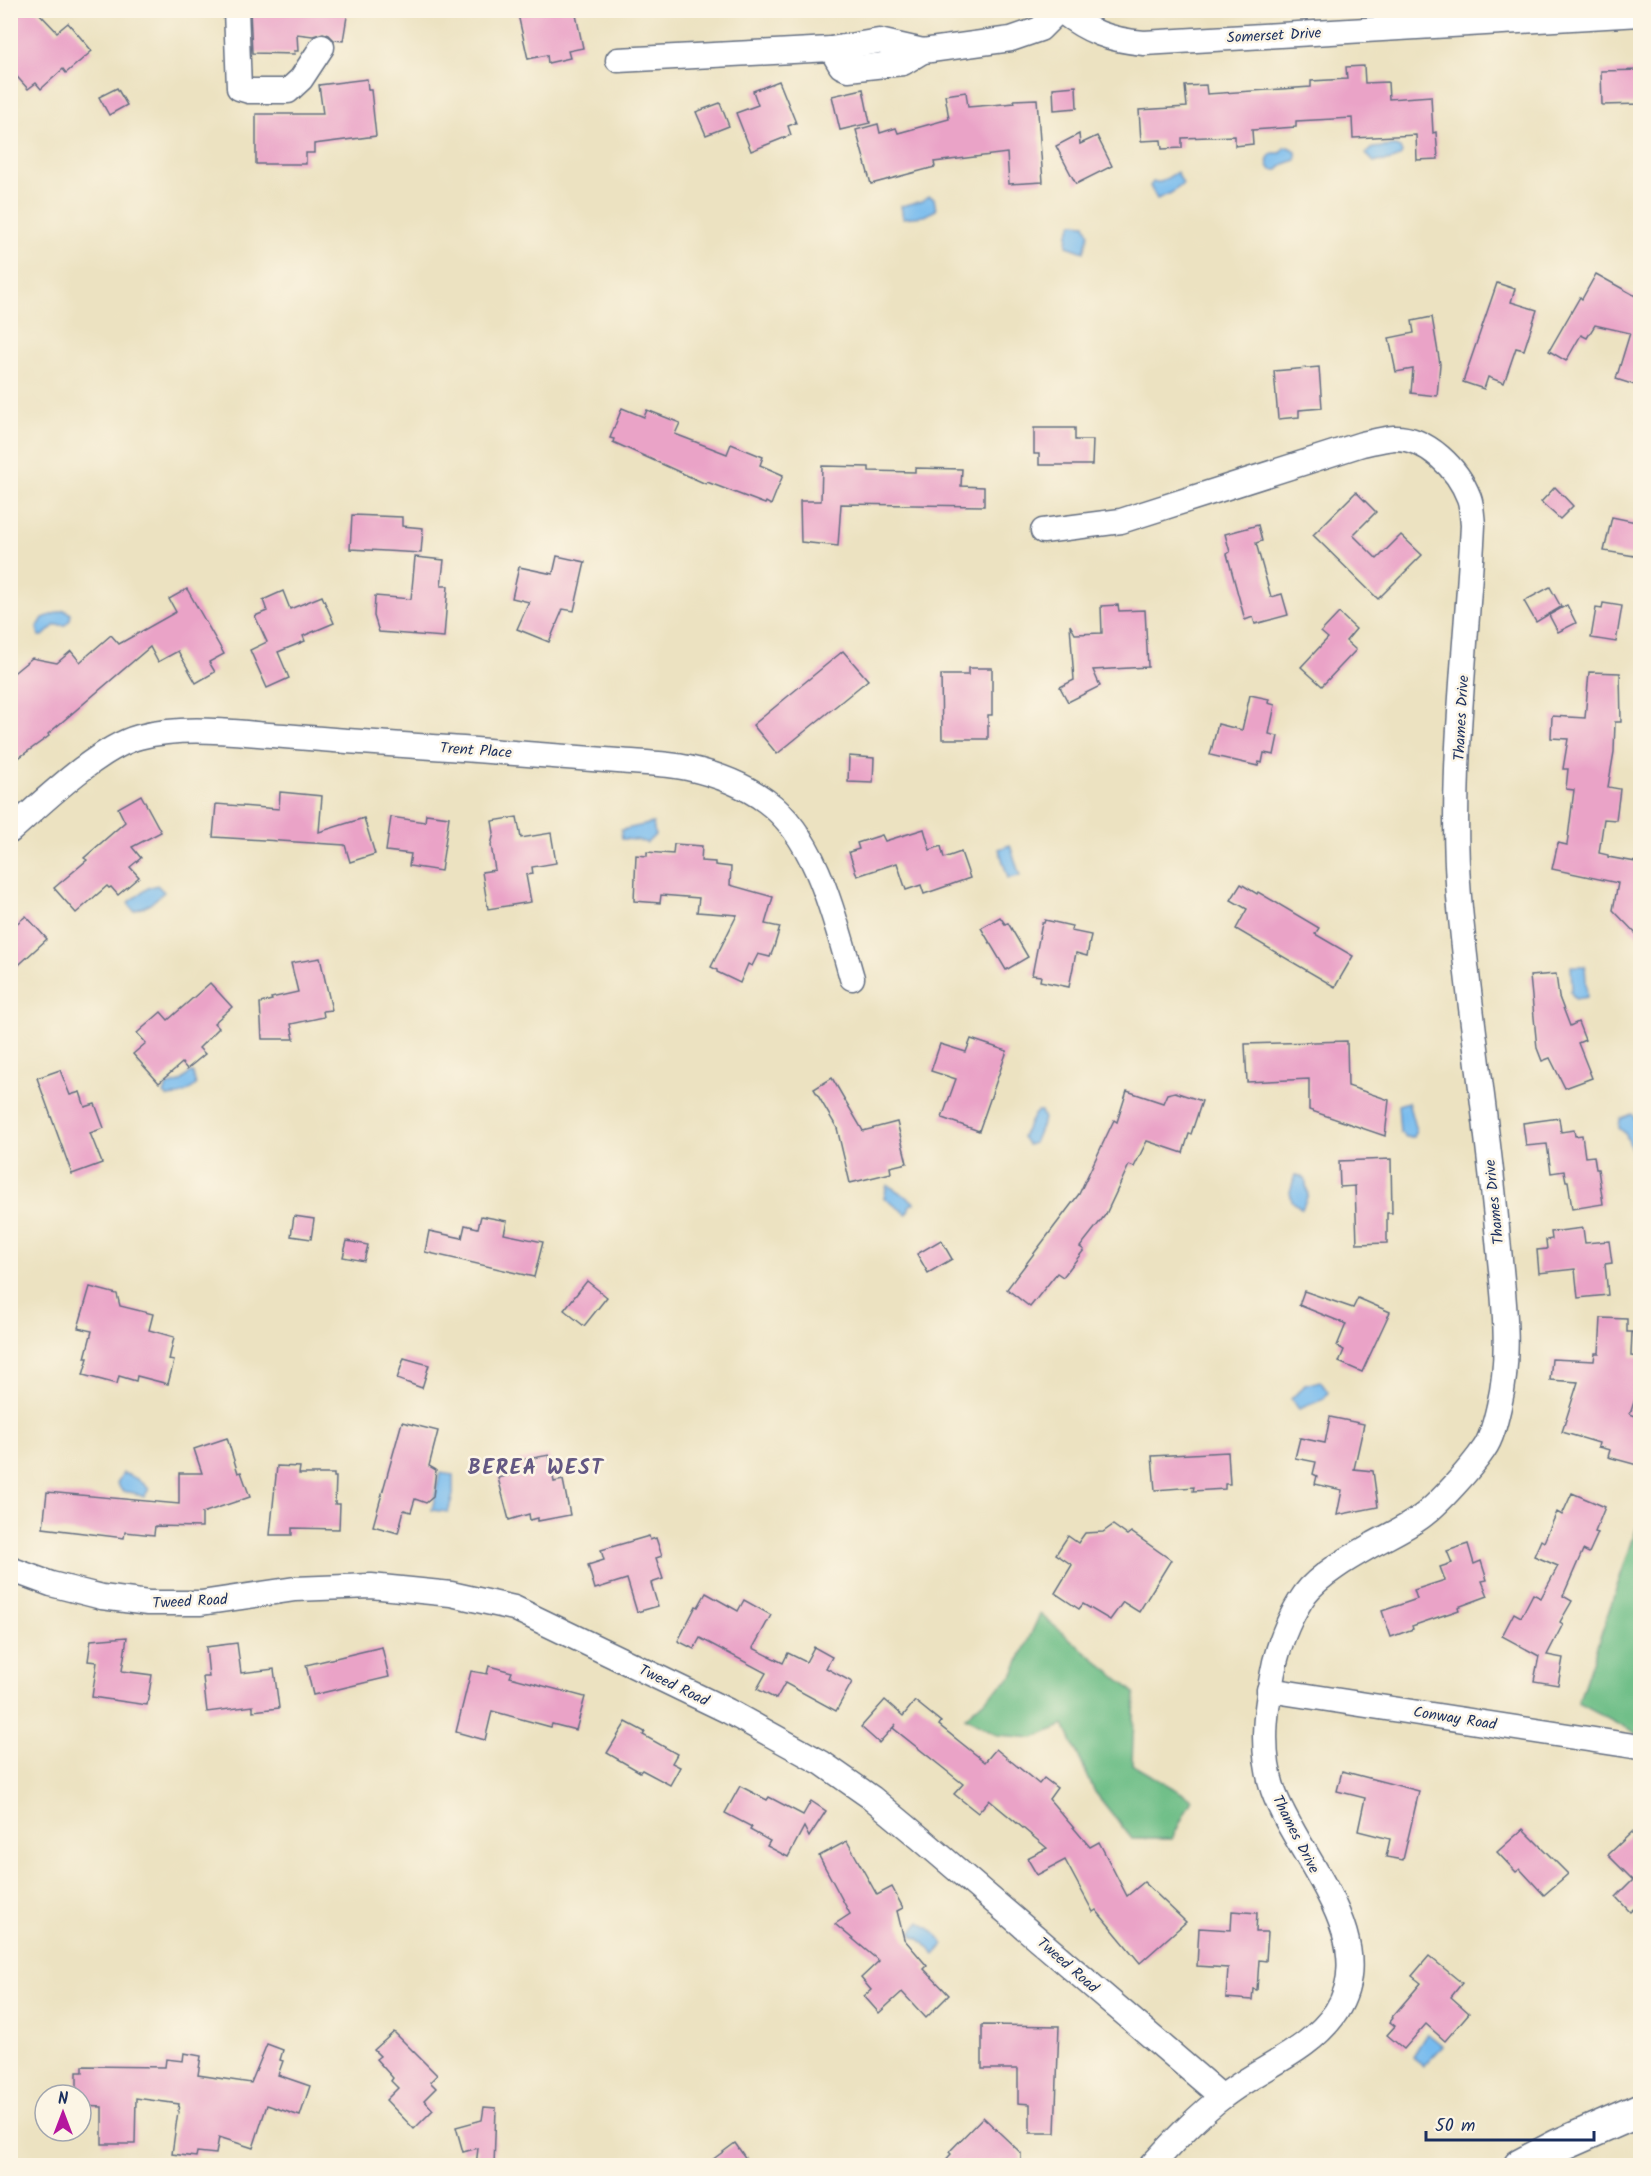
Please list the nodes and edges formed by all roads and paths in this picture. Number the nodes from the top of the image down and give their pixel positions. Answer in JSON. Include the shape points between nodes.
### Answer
{"nodes":[{"id":1,"x":236,"y":10,"type":"edge"},
{"id":2,"x":1059,"y":10,"type":"edge"},
{"id":3,"x":1641,"y":14,"type":"edge"},
{"id":4,"x":322,"y":47,"type":"dead end"},
{"id":5,"x":618,"y":60,"type":"dead end"},
{"id":6,"x":1043,"y":531,"type":"dead end"},
{"id":7,"x":10,"y":831,"type":"edge"},
{"id":8,"x":852,"y":978,"type":"dead end"},
{"id":9,"x":10,"y":1569,"type":"edge"},
{"id":10,"x":1269,"y":1690,"type":"junction"},
{"id":11,"x":1641,"y":1747,"type":"edge"},
{"id":12,"x":1222,"y":2097,"type":"junction"},
{"id":13,"x":1641,"y":2110,"type":"edge"},
{"id":14,"x":1151,"y":2166,"type":"edge"},
{"id":15,"x":1520,"y":2166,"type":"edge"}],
"edges":[{"from":1,"to":4,"type":"street","via":[[239,88],[288,90],[301,79]]},
{"from":2,"to":3,"type":"street","name":"Somerset Drive","via":[[1100,34],[1144,43]]},
{"from":2,"to":5,"type":"street","via":[[1040,29],[1011,39],[923,51],[903,63],[848,69],[841,66],[831,49]]},
{"from":6,"to":10,"type":"street","name":"Thames Drive","via":[[1121,521],[1362,444],[1395,438],[1415,442],[1439,456],[1459,477],[1470,500],[1473,525],[1456,813],[1467,976],[1502,1283],[1507,1354],[1500,1404],[1487,1446],[1423,1516],[1341,1563],[1306,1593],[1281,1640]]},
{"from":7,"to":8,"type":"street","name":"Trent Place","via":[[112,748],[169,732],[196,730],[685,767],[718,776],[764,800],[798,834],[827,897]]},
{"from":9,"to":12,"type":"street","name":"Tweed Road","via":[[102,1598],[148,1603],[201,1603],[295,1589],[372,1586],[451,1594],[514,1608],[728,1711],[856,1786]]},
{"from":10,"to":11,"type":"street","name":"Conway Road"},
{"from":10,"to":12,"type":"street","name":"Thames Drive","via":[[1265,1760],[1274,1793],[1340,1917],[1349,1954],[1349,1979],[1338,2009],[1320,2033]]},
{"from":12,"to":14,"type":"street","name":"Thames Drive"},
{"from":13,"to":15,"type":"highway"}]}
